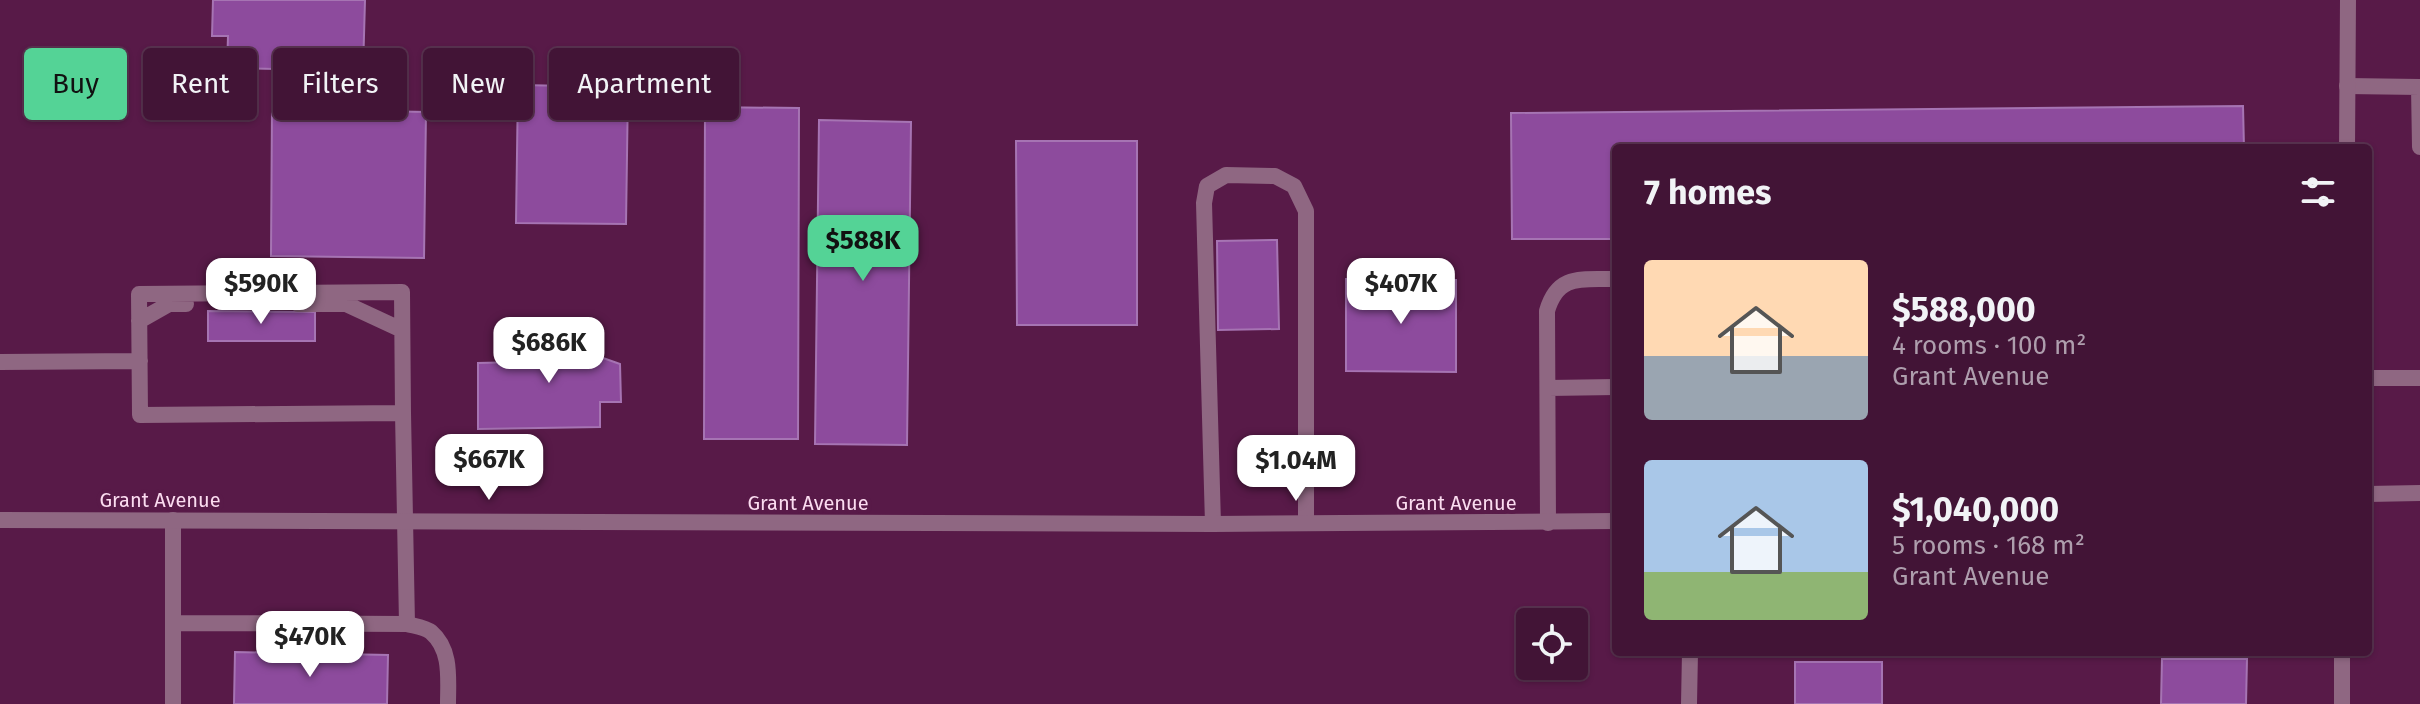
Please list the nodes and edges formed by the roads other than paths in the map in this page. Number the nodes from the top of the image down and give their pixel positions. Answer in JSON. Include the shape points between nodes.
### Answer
{"nodes":[{"id":1,"x":2348,"y":0,"type":"edge"},
{"id":2,"x":2347,"y":86,"type":"junction"},
{"id":3,"x":2419,"y":87,"type":"edge"},
{"id":4,"x":2347,"y":144,"type":"edge"},
{"id":5,"x":2420,"y":147,"type":"edge"},
{"id":6,"x":1612,"y":279,"type":"edge"},
{"id":7,"x":139,"y":321,"type":"junction"},
{"id":8,"x":402,"y":330,"type":"junction"},
{"id":9,"x":140,"y":361,"type":"junction"},
{"id":10,"x":0,"y":362,"type":"edge"},
{"id":11,"x":2372,"y":378,"type":"edge"},
{"id":12,"x":2420,"y":378,"type":"edge"},
{"id":13,"x":1612,"y":387,"type":"edge"},
{"id":14,"x":1548,"y":388,"type":"junction"},
{"id":15,"x":403,"y":413,"type":"junction"},
{"id":16,"x":2420,"y":493,"type":"edge"},
{"id":17,"x":2372,"y":494,"type":"edge"},
{"id":18,"x":0,"y":520,"type":"edge"},
{"id":19,"x":173,"y":520,"type":"junction"},
{"id":20,"x":404,"y":521,"type":"junction"},
{"id":21,"x":1612,"y":521,"type":"edge"},
{"id":22,"x":1306,"y":523,"type":"junction"},
{"id":23,"x":1548,"y":523,"type":"junction"},
{"id":24,"x":1213,"y":524,"type":"junction"},
{"id":25,"x":173,"y":623,"type":"junction"},
{"id":26,"x":407,"y":624,"type":"junction"},
{"id":27,"x":1690,"y":656,"type":"edge"},
{"id":28,"x":2342,"y":656,"type":"edge"},
{"id":29,"x":173,"y":704,"type":"edge"},
{"id":30,"x":448,"y":704,"type":"edge"},
{"id":31,"x":1689,"y":704,"type":"edge"},
{"id":32,"x":2342,"y":704,"type":"edge"}],
"edges":[{"from":1,"to":2,"type":"street"},
{"from":2,"to":3,"type":"street"},
{"from":2,"to":4,"type":"street"},
{"from":3,"to":5,"type":"street"},
{"from":6,"to":14,"type":"street","via":[[1563,283],[1552,294],[1547,311]]},
{"from":7,"to":8,"type":"street","via":[[169,304],[346,304]]},
{"from":7,"to":8,"type":"street","via":[[139,294],[402,292]]},
{"from":7,"to":9,"type":"street"},
{"from":8,"to":15,"type":"street"},
{"from":9,"to":10,"type":"street"},
{"from":9,"to":15,"type":"street","via":[[140,415]]},
{"from":11,"to":12,"type":"street"},
{"from":13,"to":14,"type":"street"},
{"from":14,"to":23,"type":"street"},
{"from":15,"to":20,"type":"street"},
{"from":16,"to":17,"type":"street"},
{"from":18,"to":19,"type":"street","name":"Grant Avenue"},
{"from":19,"to":20,"type":"street","name":"Grant Avenue"},
{"from":19,"to":25,"type":"street"},
{"from":20,"to":24,"type":"street","name":"Grant Avenue"},
{"from":20,"to":26,"type":"street"},
{"from":21,"to":23,"type":"street","name":"Grant Avenue"},
{"from":22,"to":23,"type":"street","name":"Grant Avenue"},
{"from":22,"to":24,"type":"street","name":"Grant Avenue"},
{"from":22,"to":24,"type":"street","via":[[1306,211],[1294,186],[1275,176],[1226,175],[1207,186],[1204,203]]},
{"from":25,"to":26,"type":"street"},
{"from":25,"to":29,"type":"street"},
{"from":26,"to":30,"type":"street","via":[[430,630],[442,646],[449,665]]},
{"from":27,"to":31,"type":"street"},
{"from":28,"to":32,"type":"street"}]}
